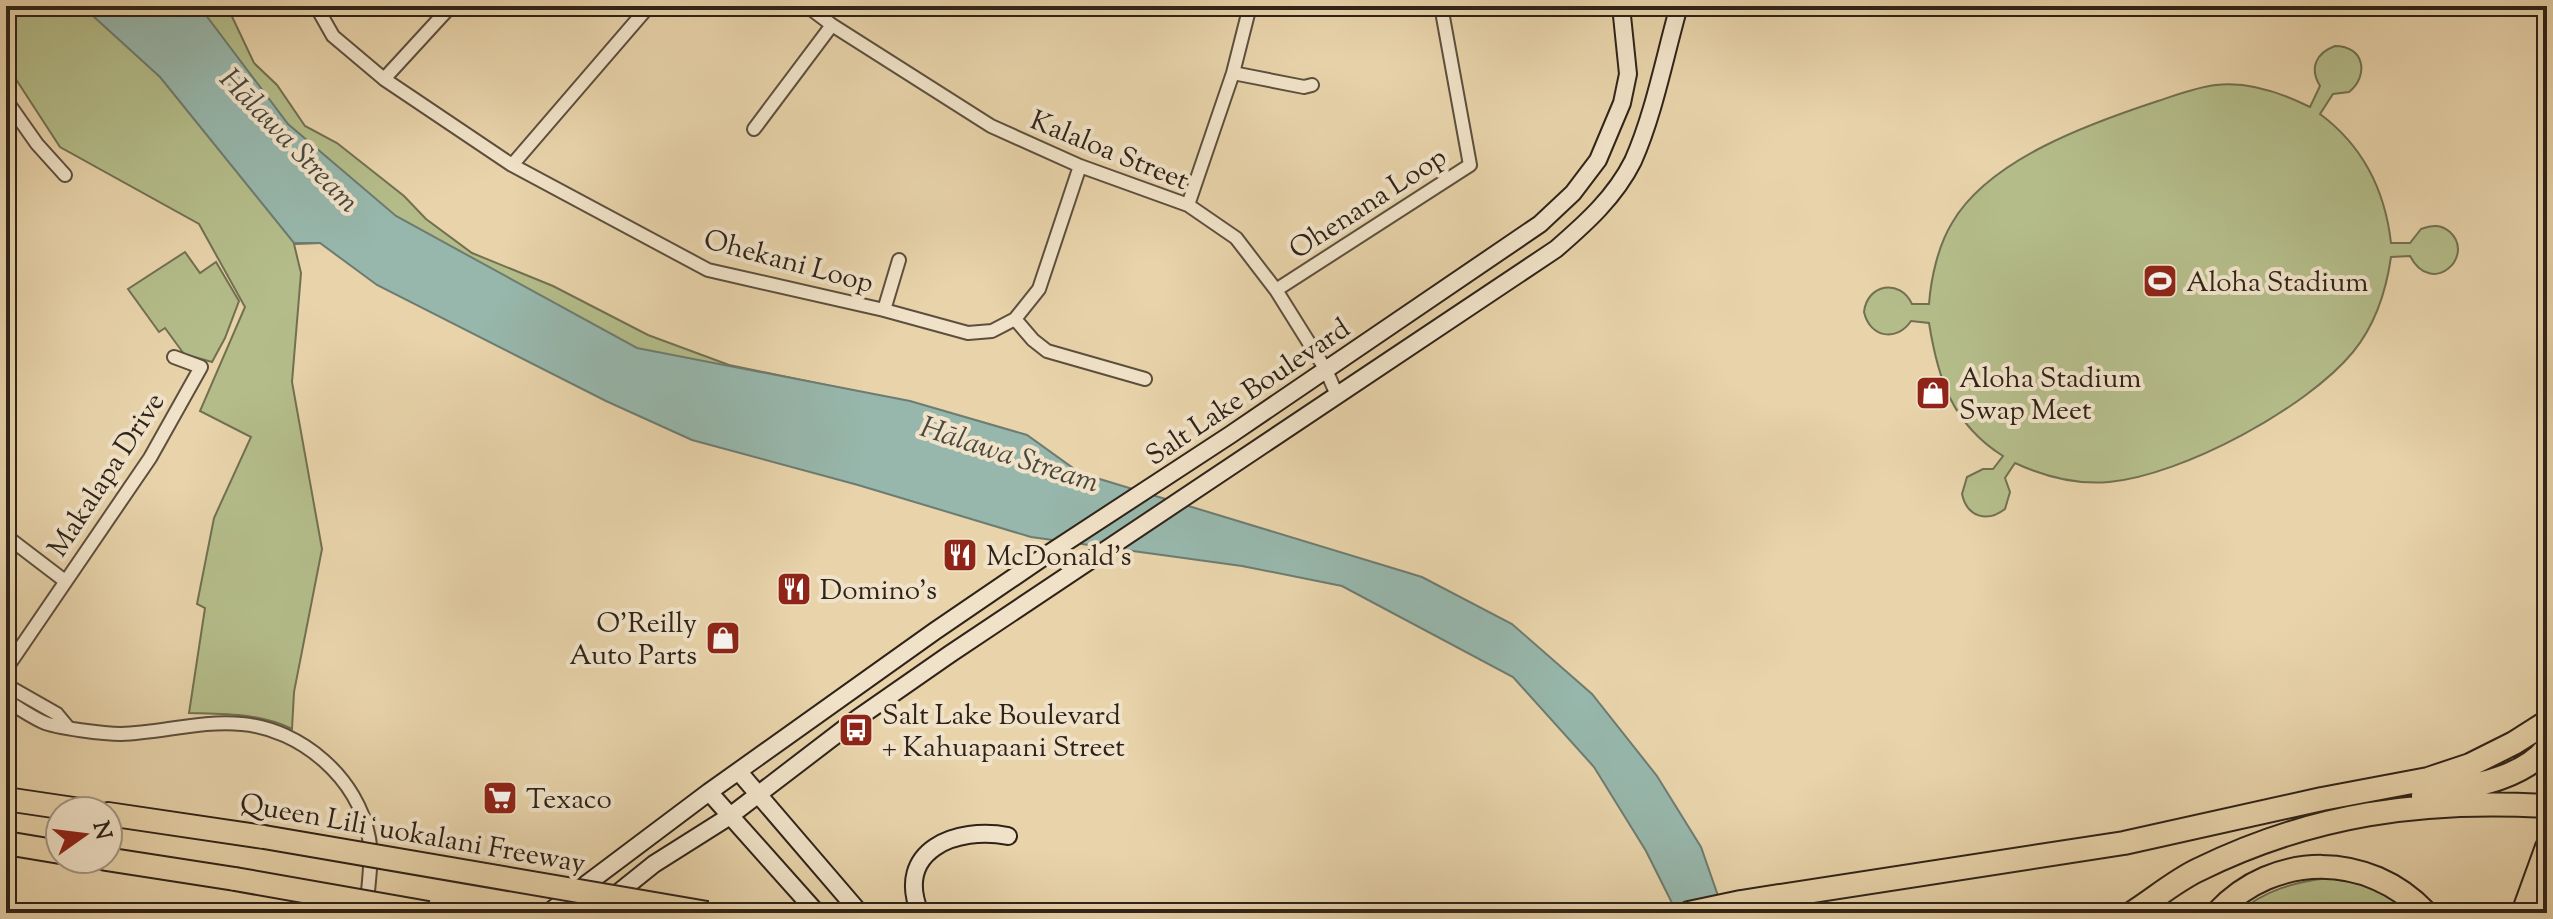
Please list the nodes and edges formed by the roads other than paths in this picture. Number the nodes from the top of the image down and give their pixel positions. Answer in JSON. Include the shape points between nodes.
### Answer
{"nodes":[{"id":1,"x":316,"y":6,"type":"edge"},
{"id":2,"x":451,"y":6,"type":"edge"},
{"id":3,"x":649,"y":6,"type":"edge"},
{"id":4,"x":807,"y":6,"type":"edge"},
{"id":5,"x":1250,"y":6,"type":"edge"},
{"id":6,"x":1441,"y":6,"type":"edge"},
{"id":7,"x":1621,"y":6,"type":"edge"},
{"id":8,"x":1679,"y":6,"type":"edge"},
{"id":9,"x":832,"y":25,"type":"junction"},
{"id":10,"x":1233,"y":73,"type":"junction"},
{"id":11,"x":384,"y":79,"type":"junction"},
{"id":12,"x":1312,"y":85,"type":"dead end"},
{"id":13,"x":6,"y":100,"type":"edge"},
{"id":14,"x":754,"y":129,"type":"dead end"},
{"id":15,"x":512,"y":165,"type":"junction"},
{"id":16,"x":1080,"y":166,"type":"junction"},
{"id":17,"x":65,"y":175,"type":"dead end"},
{"id":18,"x":1188,"y":205,"type":"junction"},
{"id":19,"x":899,"y":260,"type":"dead end"},
{"id":20,"x":1276,"y":290,"type":"junction"},
{"id":21,"x":884,"y":310,"type":"junction"},
{"id":22,"x":1015,"y":319,"type":"junction"},
{"id":23,"x":174,"y":357,"type":"dead end"},
{"id":24,"x":1326,"y":370,"type":"junction"},
{"id":25,"x":1145,"y":379,"type":"dead end"},
{"id":26,"x":1337,"y":395,"type":"junction"},
{"id":27,"x":6,"y":536,"type":"edge"},
{"id":28,"x":65,"y":581,"type":"junction"},
{"id":29,"x":6,"y":669,"type":"edge"},
{"id":30,"x":6,"y":685,"type":"edge"},
{"id":31,"x":6,"y":700,"type":"edge"},
{"id":32,"x":2547,"y":722,"type":"edge"},
{"id":33,"x":67,"y":726,"type":"junction"},
{"id":34,"x":2547,"y":748,"type":"edge"},
{"id":35,"x":739,"y":772,"type":"junction"},
{"id":36,"x":709,"y":792,"type":"junction"},
{"id":37,"x":758,"y":794,"type":"junction"},
{"id":38,"x":6,"y":799,"type":"edge"},
{"id":39,"x":44,"y":805,"type":"edge"},
{"id":40,"x":2547,"y":806,"type":"edge"},
{"id":41,"x":124,"y":816,"type":"edge"},
{"id":42,"x":730,"y":816,"type":"junction"},
{"id":43,"x":2327,"y":821,"type":"junction"},
{"id":44,"x":1008,"y":836,"type":"dead end"},
{"id":45,"x":6,"y":843,"type":"edge"},
{"id":46,"x":2547,"y":847,"type":"edge"},
{"id":47,"x":44,"y":849,"type":"edge"},
{"id":48,"x":124,"y":862,"type":"edge"},
{"id":49,"x":367,"y":913,"type":"edge"},
{"id":50,"x":428,"y":913,"type":"edge"},
{"id":51,"x":548,"y":913,"type":"edge"},
{"id":52,"x":593,"y":913,"type":"edge"},
{"id":53,"x":707,"y":913,"type":"edge"},
{"id":54,"x":817,"y":913,"type":"edge"},
{"id":55,"x":860,"y":913,"type":"edge"},
{"id":56,"x":920,"y":913,"type":"edge"},
{"id":57,"x":1689,"y":913,"type":"edge"},
{"id":58,"x":2132,"y":913,"type":"edge"},
{"id":59,"x":2217,"y":913,"type":"edge"},
{"id":60,"x":2426,"y":913,"type":"edge"},
{"id":61,"x":2523,"y":913,"type":"edge"}],
"edges":[{"from":1,"to":11,"type":"street","name":"Ohekani Loop","via":[[333,36]]},
{"from":2,"to":11,"type":"street"},
{"from":3,"to":15,"type":"street"},
{"from":4,"to":9,"type":"street","name":"Kalaloa Street"},
{"from":5,"to":10,"type":"street"},
{"from":6,"to":20,"type":"street","name":"Ohenana Loop","via":[[1470,165]]},
{"from":7,"to":24,"type":"main road","name":"Salt Lake Boulevard","via":[[1628,74],[1622,103],[1598,160],[1573,193],[1540,224]]},
{"from":8,"to":26,"type":"main road","name":"Salt Lake Boulevard","via":[[1633,161],[1590,220],[1556,249]]},
{"from":9,"to":14,"type":"street"},
{"from":9,"to":16,"type":"street","name":"Kalaloa Street","via":[[991,126]]},
{"from":10,"to":12,"type":"street"},
{"from":10,"to":18,"type":"street"},
{"from":11,"to":15,"type":"street","name":"Ohekani Loop"},
{"from":13,"to":17,"type":"street"},
{"from":15,"to":21,"type":"street","name":"Ohekani Loop","via":[[708,270]]},
{"from":16,"to":18,"type":"street","name":"Kalaloa Street"},
{"from":16,"to":22,"type":"street","via":[[1039,289]]},
{"from":18,"to":20,"type":"street","name":"Kalaloa Street","via":[[1236,238]]},
{"from":19,"to":21,"type":"street"},
{"from":20,"to":24,"type":"street","name":"Kalaloa Street"},
{"from":21,"to":22,"type":"street","name":"Ohekani Loop","via":[[968,333],[992,331]]},
{"from":22,"to":25,"type":"street","via":[[1047,351]]},
{"from":23,"to":28,"type":"street","name":"Makalapa Drive","via":[[201,367],[150,458]]},
{"from":24,"to":26,"type":"street","name":"Kalaloa Street"},
{"from":24,"to":35,"type":"main road","name":"Salt Lake Boulevard","via":[[1048,554]]},
{"from":26,"to":37,"type":"main road","name":"Salt Lake Boulevard","via":[[858,718]]},
{"from":27,"to":28,"type":"street"},
{"from":28,"to":29,"type":"street","name":"Makalapa Drive"},
{"from":30,"to":33,"type":"street","via":[[57,714]]},
{"from":31,"to":33,"type":"street","via":[[46,724]]},
{"from":32,"to":57,"type":"highway","via":[[2470,765],[2428,779],[2124,843]]},
{"from":33,"to":49,"type":"street","via":[[122,734],[243,724],[296,741],[331,767],[361,812],[370,845]]},
{"from":34,"to":43,"type":"highway","via":[[2501,776]]},
{"from":35,"to":36,"type":"main road","name":"Salt Lake Boulevard"},
{"from":35,"to":37,"type":"main road"},
{"from":36,"to":42,"type":"main road"},
{"from":36,"to":51,"type":"main road","name":"Salt Lake Boulevard"},
{"from":37,"to":42,"type":"main road","name":"Salt Lake Boulevard"},
{"from":37,"to":55,"type":"main road"},
{"from":38,"to":39,"type":"highway"},
{"from":40,"to":43,"type":"highway","via":[[2489,802],[2408,807]]},
{"from":41,"to":53,"type":"highway","name":"Queen Liliʻuokalani Freeway","bridge":true},
{"from":42,"to":52,"type":"main road","name":"Salt Lake Boulevard","via":[[654,864]]},
{"from":42,"to":54,"type":"main road"},
{"from":43,"to":58,"type":"highway","via":[[2196,871]]},
{"from":44,"to":56,"type":"main road","via":[[973,832],[938,844],[916,874],[913,888]]},
{"from":45,"to":47,"type":"highway"},
{"from":46,"to":61,"type":"highway"},
{"from":48,"to":50,"type":"highway","bridge":true},
{"from":59,"to":60,"type":"highway","via":[[2265,878],[2321,866],[2377,877]]}]}
